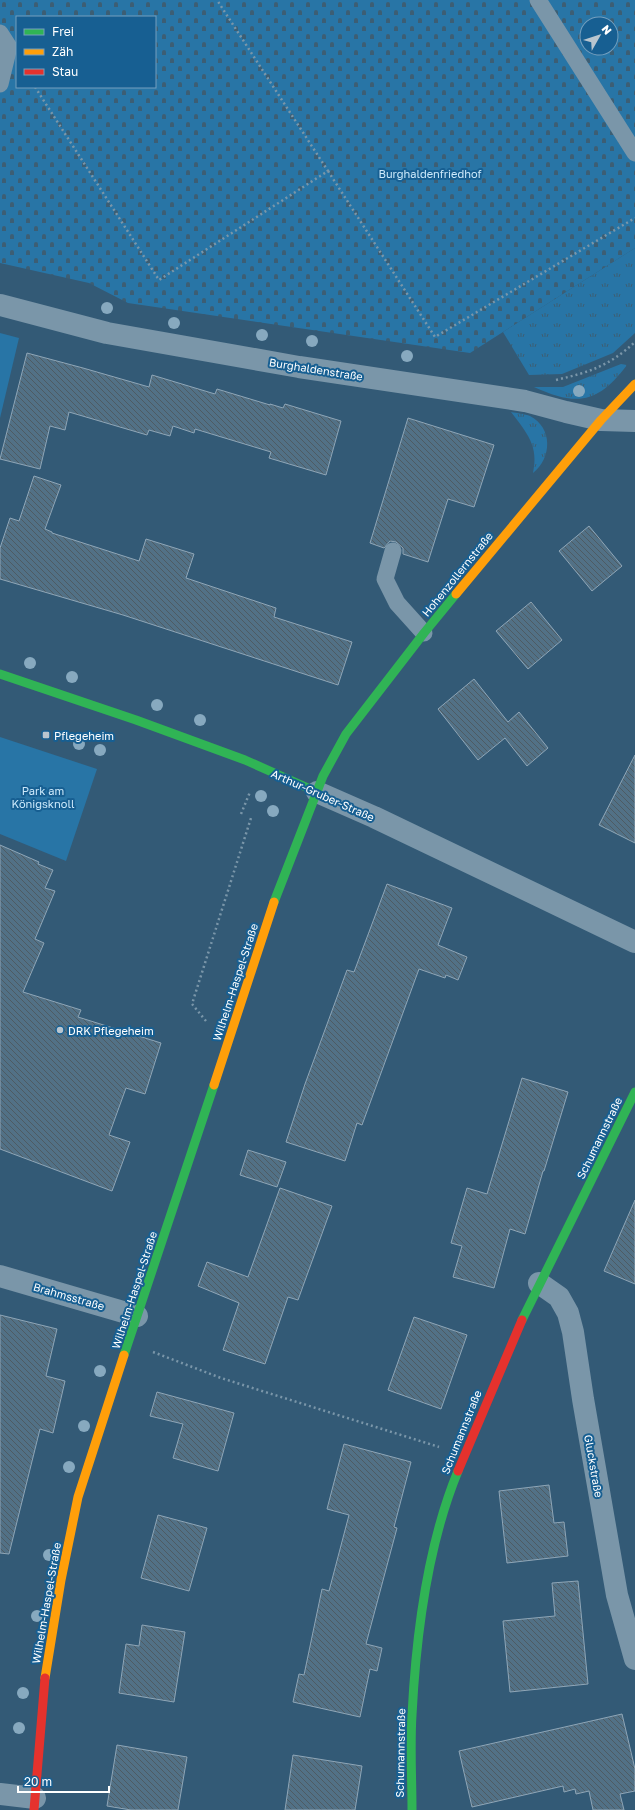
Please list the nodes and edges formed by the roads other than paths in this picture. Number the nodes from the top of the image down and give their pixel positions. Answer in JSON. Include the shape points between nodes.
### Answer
{"nodes":[{"id":1,"x":538,"y":0,"type":"edge"},
{"id":2,"x":0,"y":32,"type":"edge"},
{"id":3,"x":0,"y":84,"type":"edge"},
{"id":4,"x":635,"y":153,"type":"edge"},
{"id":5,"x":0,"y":305,"type":"edge"},
{"id":6,"x":635,"y":384,"type":"edge"},
{"id":7,"x":601,"y":420,"type":"junction"},
{"id":8,"x":635,"y":420,"type":"edge"},
{"id":9,"x":393,"y":551,"type":"dead end"},
{"id":10,"x":424,"y":633,"type":"junction"},
{"id":11,"x":0,"y":674,"type":"edge"},
{"id":12,"x":317,"y":792,"type":"junction"},
{"id":13,"x":635,"y":942,"type":"edge"},
{"id":14,"x":635,"y":1092,"type":"edge"},
{"id":15,"x":0,"y":1276,"type":"edge"},
{"id":16,"x":539,"y":1283,"type":"junction"},
{"id":17,"x":137,"y":1316,"type":"junction"},
{"id":18,"x":635,"y":1659,"type":"edge"},
{"id":19,"x":0,"y":1794,"type":"edge"},
{"id":20,"x":34,"y":1804,"type":"edge"},
{"id":21,"x":412,"y":1810,"type":"edge"}],
"edges":[{"from":1,"to":4,"type":"lane"},
{"from":2,"to":3,"type":"lane","via":[[9,47]]},
{"from":5,"to":7,"type":"street","name":"Burghaldenstraße","via":[[106,333],[299,367],[525,401]]},
{"from":6,"to":7,"type":"street","name":"Hohenzollernstraße"},
{"from":7,"to":8,"type":"street","name":"Burghaldenstraße"},
{"from":7,"to":10,"type":"street","name":"Hohenzollernstraße"},
{"from":9,"to":10,"type":"lane","via":[[385,579],[397,603]]},
{"from":10,"to":12,"type":"street","name":"Hohenzollernstraße","via":[[346,734]]},
{"from":11,"to":12,"type":"street","name":"Arthur-Gruber-Straße","via":[[245,760]]},
{"from":12,"to":13,"type":"street","name":"Arthur-Gruber-Straße"},
{"from":12,"to":17,"type":"street","name":"Wilhelm-Haspel-Straße","via":[[280,884]]},
{"from":14,"to":16,"type":"street","name":"Schumannstraße"},
{"from":15,"to":17,"type":"street","name":"Brahmsstraße"},
{"from":16,"to":18,"type":"street","name":"Gluckstraße","via":[[559,1297],[568,1313],[573,1332],[617,1595]]},
{"from":16,"to":21,"type":"street","name":"Schumannstraße","via":[[464,1455],[440,1527],[422,1607],[412,1716]]},
{"from":17,"to":20,"type":"street","name":"Wilhelm-Haspel-Straße","via":[[78,1497],[61,1580],[43,1694]]},
{"from":19,"to":20,"type":"street"}]}
